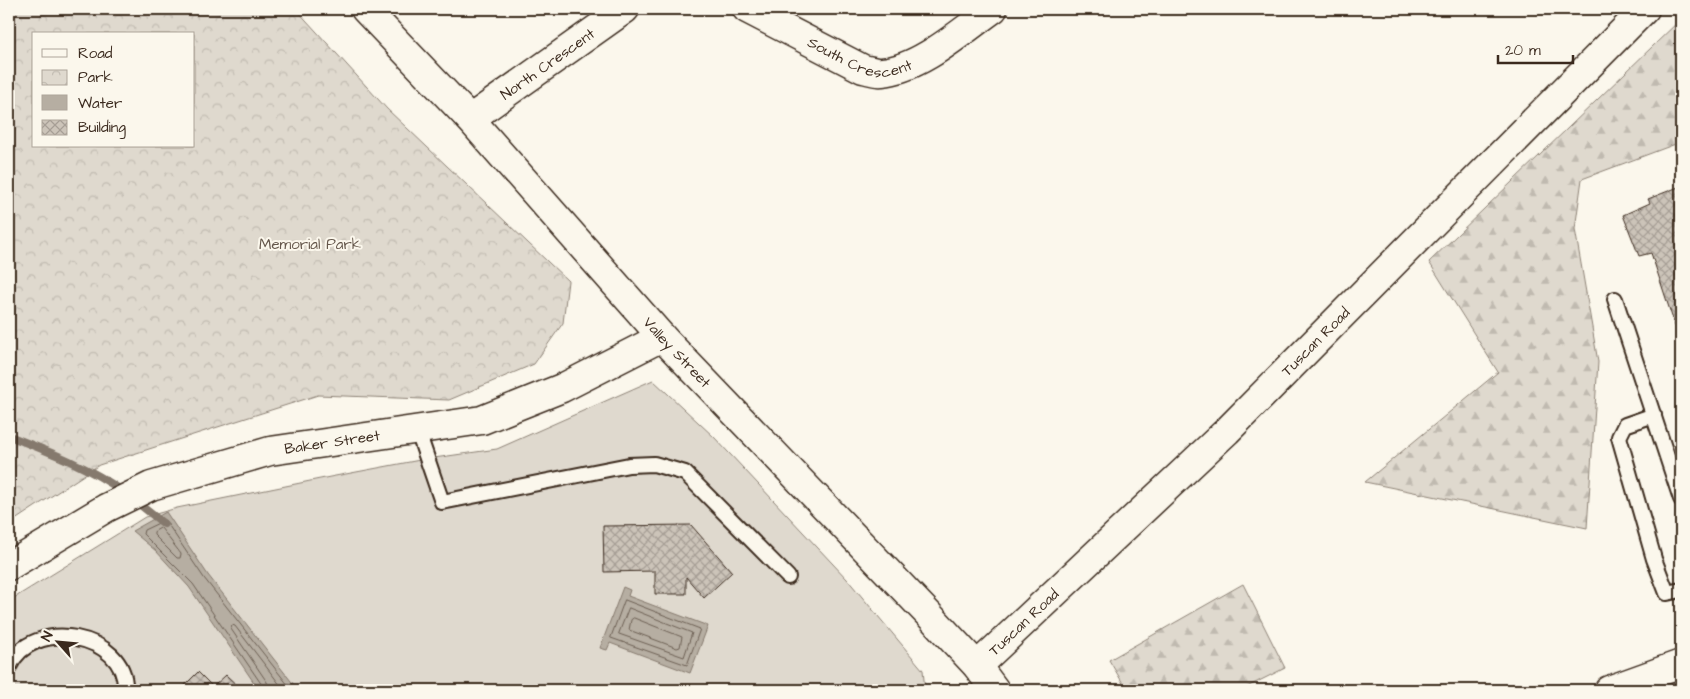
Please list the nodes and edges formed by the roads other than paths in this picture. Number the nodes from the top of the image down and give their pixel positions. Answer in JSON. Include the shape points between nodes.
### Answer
{"nodes":[{"id":1,"x":365,"y":9,"type":"edge"},
{"id":2,"x":625,"y":9,"type":"edge"},
{"id":3,"x":747,"y":9,"type":"edge"},
{"id":4,"x":994,"y":9,"type":"edge"},
{"id":5,"x":1645,"y":9,"type":"edge"},
{"id":6,"x":470,"y":119,"type":"junction"},
{"id":7,"x":1615,"y":299,"type":"dead end"},
{"id":8,"x":662,"y":337,"type":"junction"},
{"id":9,"x":1654,"y":415,"type":"junction"},
{"id":10,"x":417,"y":429,"type":"junction"},
{"id":11,"x":1681,"y":499,"type":"edge"},
{"id":12,"x":9,"y":566,"type":"edge"},
{"id":13,"x":788,"y":577,"type":"dead end"},
{"id":14,"x":1681,"y":590,"type":"edge"},
{"id":15,"x":10,"y":658,"type":"edge"},
{"id":16,"x":1681,"y":664,"type":"edge"},
{"id":17,"x":977,"y":666,"type":"junction"},
{"id":18,"x":125,"y":690,"type":"edge"},
{"id":19,"x":995,"y":690,"type":"edge"},
{"id":20,"x":1610,"y":690,"type":"edge"}],
"edges":[{"from":1,"to":6,"type":"street","name":"Valley Street"},
{"from":2,"to":6,"type":"street","name":"North Crescent"},
{"from":3,"to":4,"type":"street","name":"South Crescent","via":[[863,69],[881,73],[925,56]]},
{"from":5,"to":17,"type":"street","name":"Tuscan Road","via":[[1227,430]]},
{"from":6,"to":8,"type":"street","name":"Valley Street"},
{"from":7,"to":9,"type":"lane"},
{"from":8,"to":10,"type":"street","name":"Baker Street","via":[[562,388],[482,420]]},
{"from":8,"to":17,"type":"street","name":"Valley Street"},
{"from":9,"to":11,"type":"lane"},
{"from":9,"to":14,"type":"lane","via":[[1625,424],[1619,437],[1667,593]]},
{"from":10,"to":12,"type":"street","name":"Baker Street","via":[[270,451],[151,486],[106,508]]},
{"from":10,"to":13,"type":"lane","via":[[442,502],[629,465],[654,464],[685,473]]},
{"from":15,"to":18,"type":"lane","via":[[22,647],[41,638],[75,637],[96,645],[111,656],[126,680]]},
{"from":16,"to":20,"type":"street"},
{"from":17,"to":19,"type":"street","name":"Valley Street"}]}
